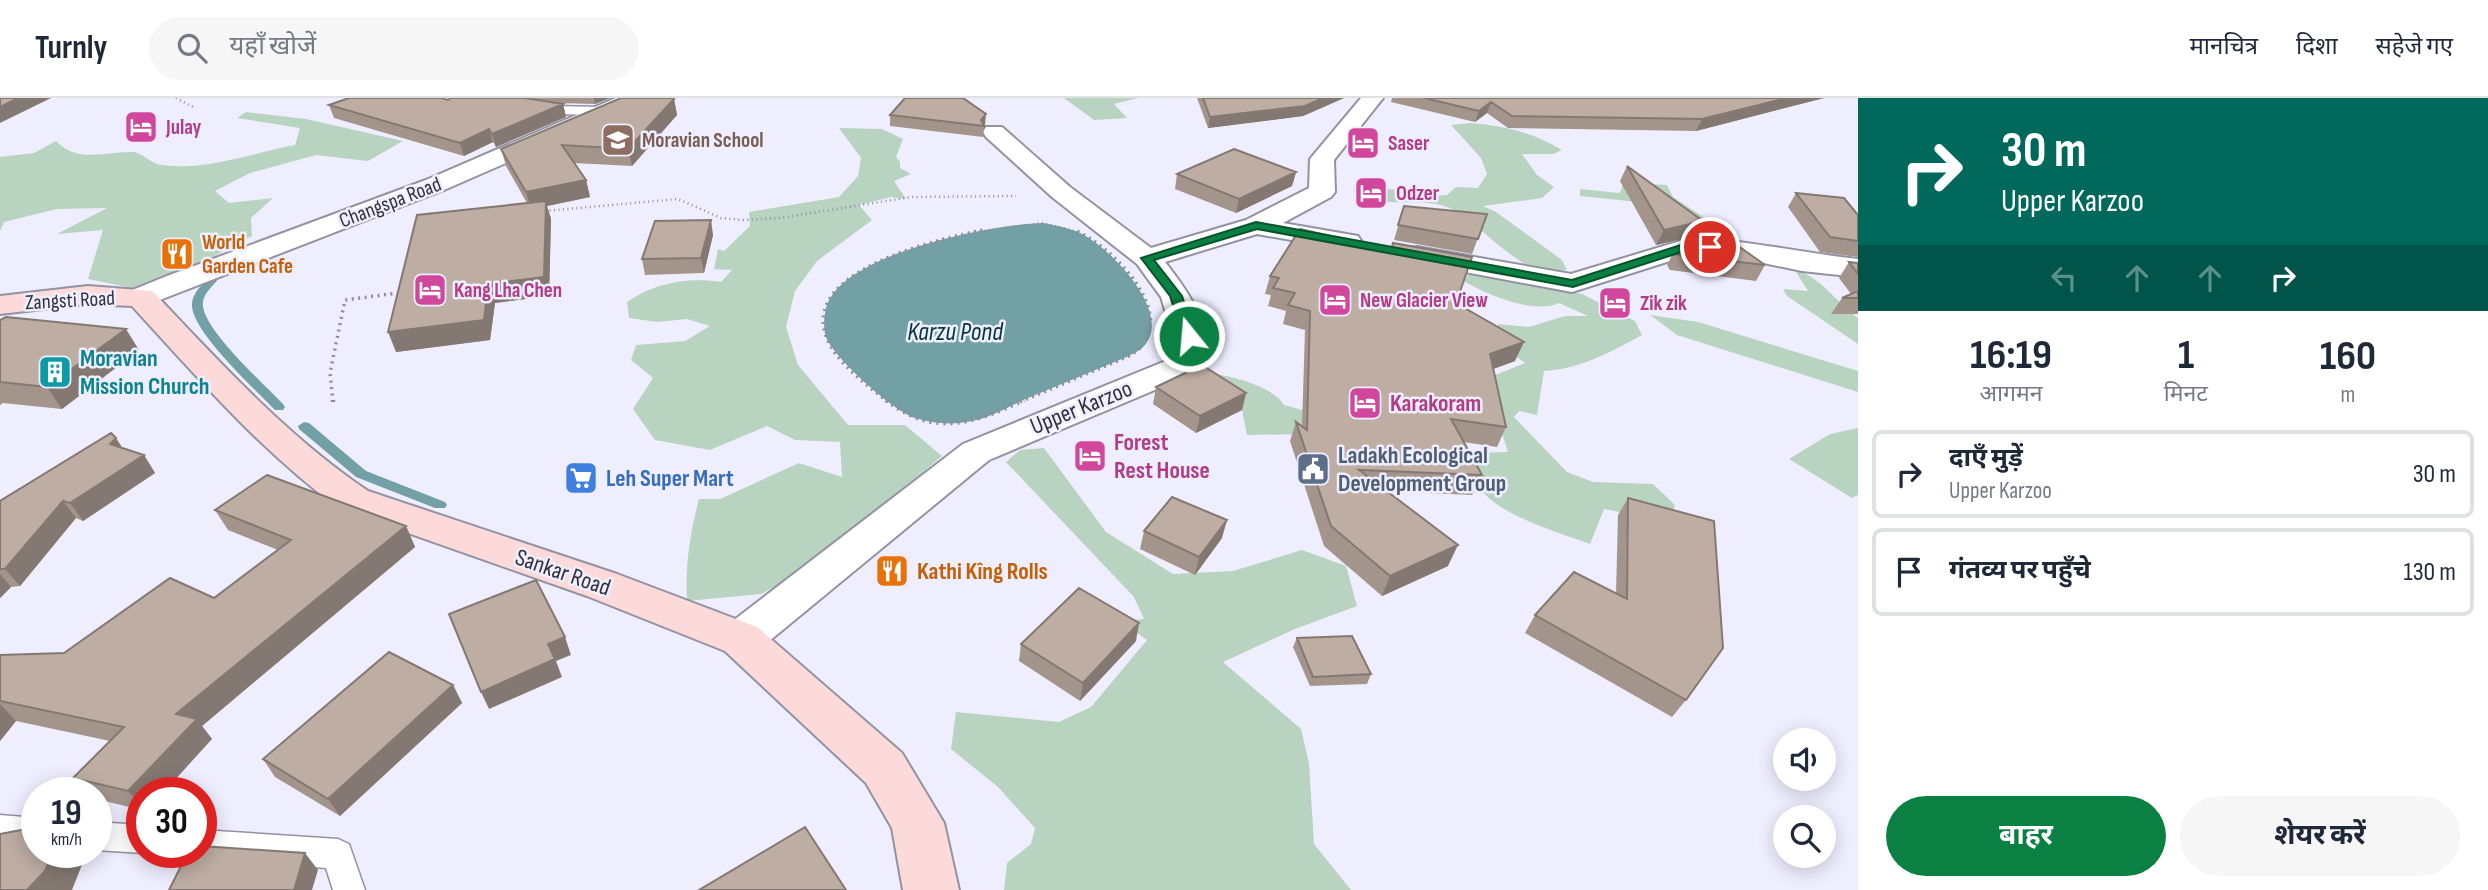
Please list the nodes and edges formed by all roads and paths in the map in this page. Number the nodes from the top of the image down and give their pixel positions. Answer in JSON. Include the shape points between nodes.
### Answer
{"nodes":[{"id":1,"x":176,"y":98,"type":"edge"},
{"id":2,"x":635,"y":98,"type":"edge"},
{"id":3,"x":1372,"y":98,"type":"edge"},
{"id":4,"x":515,"y":102,"type":"edge"},
{"id":5,"x":195,"y":108,"type":"dead end"},
{"id":6,"x":600,"y":111,"type":"junction"},
{"id":7,"x":995,"y":132,"type":"dead end"},
{"id":8,"x":1061,"y":192,"type":"junction"},
{"id":9,"x":534,"y":212,"type":"edge"},
{"id":10,"x":1043,"y":223,"type":"joint"},
{"id":11,"x":1256,"y":226,"type":"junction"},
{"id":12,"x":1147,"y":258,"type":"junction"},
{"id":13,"x":1858,"y":268,"type":"edge"},
{"id":14,"x":398,"y":293,"type":"edge"},
{"id":15,"x":141,"y":297,"type":"junction"},
{"id":16,"x":0,"y":305,"type":"edge"},
{"id":17,"x":333,"y":403,"type":"dead end"},
{"id":18,"x":741,"y":639,"type":"junction"},
{"id":19,"x":0,"y":829,"type":"edge"},
{"id":20,"x":21,"y":831,"type":"edge"},
{"id":21,"x":217,"y":845,"type":"edge"},
{"id":22,"x":349,"y":890,"type":"edge"},
{"id":23,"x":931,"y":890,"type":"edge"}],
"edges":[{"from":1,"to":5,"type":"path"},
{"from":2,"to":6,"type":"street","name":"Changspa Road"},
{"from":3,"to":11,"type":"street","via":[[1322,159],[1322,192]]},
{"from":4,"to":6,"type":"lane","via":[[554,110]]},
{"from":6,"to":15,"type":"street","name":"Changspa Road","via":[[439,184]]},
{"from":7,"to":8,"type":"street"},
{"from":8,"to":9,"type":"path","via":[[911,198],[743,220],[721,218],[678,199]]},
{"from":8,"to":12,"type":"street"},
{"from":10,"to":10,"type":"path","via":[[952,236],[871,266],[841,284],[827,304],[826,339],[893,408],[934,423],[973,421],[1144,347],[1152,329],[1151,312],[1134,282],[1087,237]]},
{"from":11,"to":12,"type":"street"},
{"from":11,"to":13,"type":"street","via":[[1573,284],[1690,246]]},
{"from":12,"to":18,"type":"street","name":"Upper Karzoo","via":[[1176,296],[1189,336],[1183,366],[976,452]]},
{"from":14,"to":17,"type":"path","via":[[345,300],[330,373]]},
{"from":15,"to":16,"type":"main road","name":"Zangsti Road","via":[[88,295]]},
{"from":15,"to":18,"type":"main road","name":"Sankar Road","via":[[265,429],[354,500],[602,585]]},
{"from":18,"to":23,"type":"main road","name":"Sankar Road","via":[[884,768],[918,823]]},
{"from":19,"to":20,"type":"lane"},
{"from":21,"to":22,"type":"lane","via":[[338,854]]}]}
